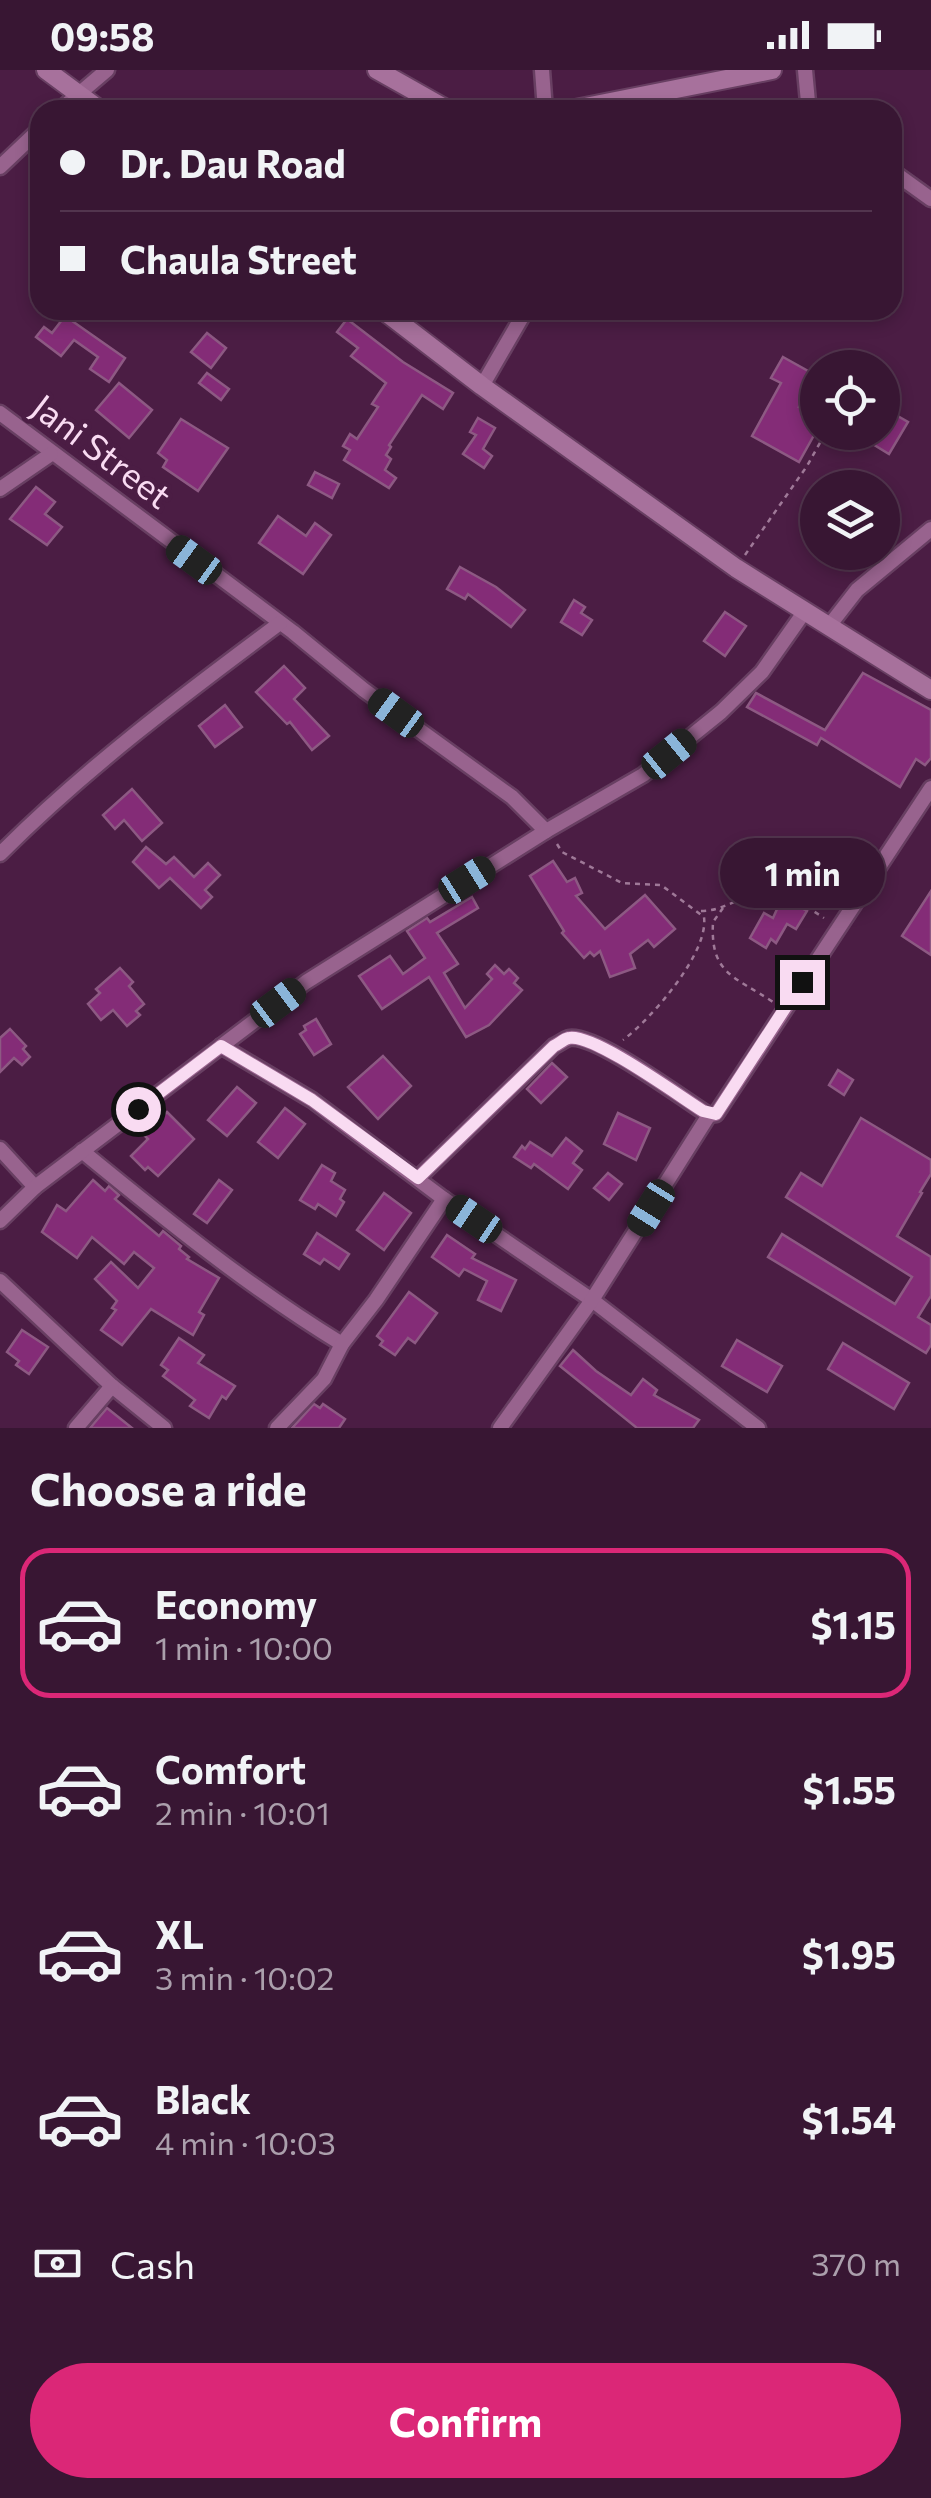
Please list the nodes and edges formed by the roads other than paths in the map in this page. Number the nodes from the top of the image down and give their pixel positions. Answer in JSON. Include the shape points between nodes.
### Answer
{"nodes":[{"id":1,"x":46,"y":70,"type":"edge"},
{"id":2,"x":107,"y":70,"type":"edge"},
{"id":3,"x":377,"y":70,"type":"edge"},
{"id":4,"x":542,"y":70,"type":"edge"},
{"id":5,"x":772,"y":70,"type":"edge"},
{"id":6,"x":805,"y":70,"type":"edge"},
{"id":7,"x":76,"y":94,"type":"junction"},
{"id":8,"x":70,"y":100,"type":"edge"},
{"id":9,"x":85,"y":100,"type":"edge"},
{"id":10,"x":430,"y":100,"type":"edge"},
{"id":11,"x":544,"y":100,"type":"edge"},
{"id":12,"x":620,"y":100,"type":"edge"},
{"id":13,"x":808,"y":100,"type":"edge"},
{"id":14,"x":30,"y":139,"type":"edge"},
{"id":15,"x":0,"y":168,"type":"edge"},
{"id":16,"x":902,"y":179,"type":"edge"},
{"id":17,"x":931,"y":199,"type":"edge"},
{"id":18,"x":395,"y":320,"type":"edge"},
{"id":19,"x":520,"y":320,"type":"edge"},
{"id":20,"x":482,"y":386,"type":"junction"},
{"id":21,"x":0,"y":413,"type":"edge"},
{"id":22,"x":51,"y":454,"type":"junction"},
{"id":23,"x":0,"y":489,"type":"edge"},
{"id":24,"x":931,"y":529,"type":"edge"},
{"id":25,"x":805,"y":611,"type":"junction"},
{"id":26,"x":280,"y":623,"type":"junction"},
{"id":27,"x":829,"y":626,"type":"junction"},
{"id":28,"x":931,"y":690,"type":"edge"},
{"id":29,"x":931,"y":788,"type":"edge"},
{"id":30,"x":549,"y":830,"type":"junction"},
{"id":31,"x":0,"y":854,"type":"edge"},
{"id":32,"x":221,"y":1046,"type":"junction"},
{"id":33,"x":710,"y":1115,"type":"junction"},
{"id":34,"x":0,"y":1149,"type":"edge"},
{"id":35,"x":82,"y":1152,"type":"junction"},
{"id":36,"x":418,"y":1178,"type":"junction"},
{"id":37,"x":35,"y":1188,"type":"junction"},
{"id":38,"x":444,"y":1199,"type":"junction"},
{"id":39,"x":0,"y":1221,"type":"edge"},
{"id":40,"x":0,"y":1281,"type":"edge"},
{"id":41,"x":592,"y":1300,"type":"junction"},
{"id":42,"x":342,"y":1344,"type":"junction"},
{"id":43,"x":112,"y":1386,"type":"junction"},
{"id":44,"x":76,"y":1428,"type":"edge"},
{"id":45,"x":164,"y":1428,"type":"edge"},
{"id":46,"x":277,"y":1428,"type":"edge"},
{"id":47,"x":500,"y":1428,"type":"edge"},
{"id":48,"x":758,"y":1428,"type":"edge"}],
"edges":[{"from":1,"to":7,"type":"street"},
{"from":2,"to":7,"type":"street"},
{"from":3,"to":10,"type":"street"},
{"from":4,"to":11,"type":"street"},
{"from":5,"to":12,"type":"street"},
{"from":6,"to":13,"type":"street"},
{"from":7,"to":8,"type":"street"},
{"from":7,"to":9,"type":"street"},
{"from":14,"to":15,"type":"street"},
{"from":16,"to":17,"type":"street"},
{"from":18,"to":20,"type":"street"},
{"from":19,"to":20,"type":"street"},
{"from":20,"to":25,"type":"street"},
{"from":21,"to":22,"type":"street","name":"Jani Street"},
{"from":22,"to":23,"type":"street"},
{"from":22,"to":26,"type":"street","name":"Jani Street"},
{"from":24,"to":27,"type":"street","via":[[856,590]]},
{"from":25,"to":27,"type":"street"},
{"from":25,"to":30,"type":"street","via":[[762,672],[721,712],[643,776]]},
{"from":26,"to":30,"type":"street","name":"Jani Street"},
{"from":26,"to":31,"type":"street","via":[[56,798]]},
{"from":27,"to":28,"type":"street"},
{"from":29,"to":33,"type":"street","via":[[722,1109]]},
{"from":30,"to":32,"type":"street","via":[[306,982]]},
{"from":32,"to":35,"type":"street"},
{"from":32,"to":36,"type":"street","via":[[312,1100]]},
{"from":33,"to":36,"type":"street","via":[[608,1051],[569,1038]]},
{"from":33,"to":41,"type":"street"},
{"from":34,"to":37,"type":"street"},
{"from":35,"to":37,"type":"street"},
{"from":35,"to":42,"type":"street","via":[[167,1221]]},
{"from":36,"to":38,"type":"street"},
{"from":37,"to":39,"type":"street"},
{"from":38,"to":41,"type":"street"},
{"from":38,"to":42,"type":"street"},
{"from":40,"to":43,"type":"street"},
{"from":41,"to":47,"type":"street"},
{"from":41,"to":48,"type":"street"},
{"from":42,"to":46,"type":"street","via":[[324,1378]]},
{"from":43,"to":44,"type":"street"},
{"from":43,"to":45,"type":"street"}]}
